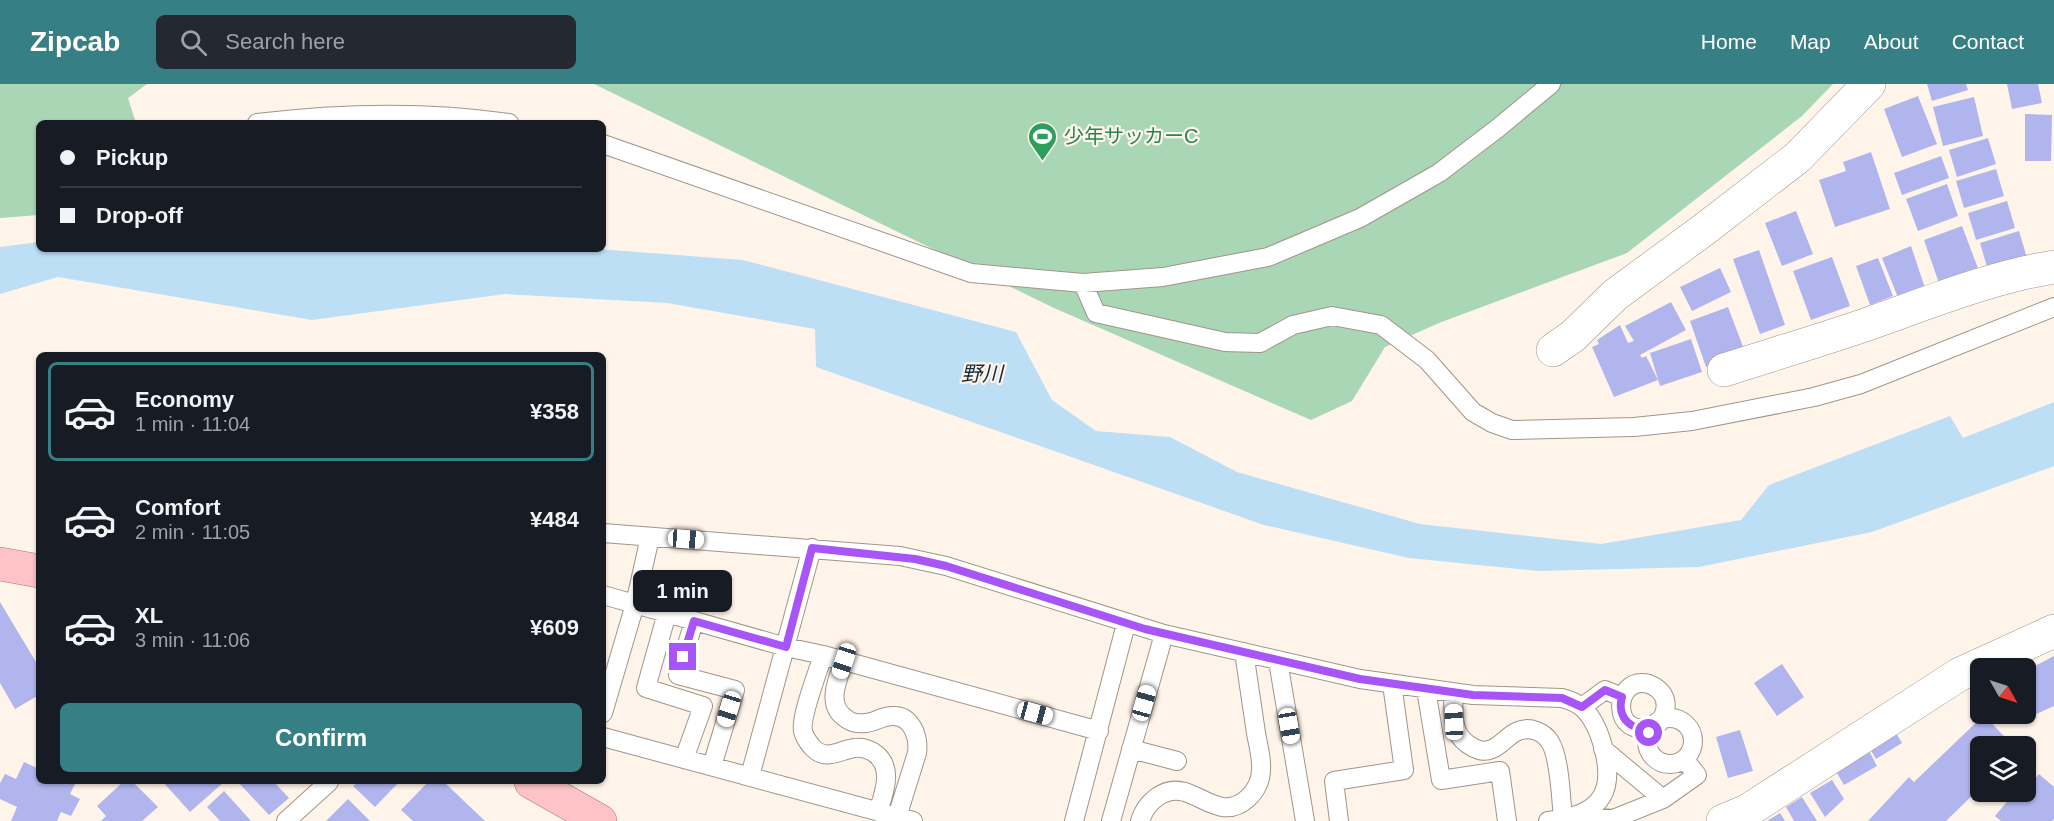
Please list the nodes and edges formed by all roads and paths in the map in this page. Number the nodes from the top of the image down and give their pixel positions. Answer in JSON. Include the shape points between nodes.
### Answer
{"nodes":[{"id":1,"x":1551,"y":84,"type":"edge"},
{"id":2,"x":1869,"y":84,"type":"edge"},
{"id":3,"x":297,"y":120,"type":"edge"},
{"id":4,"x":489,"y":120,"type":"edge"},
{"id":5,"x":606,"y":145,"type":"edge"},
{"id":6,"x":2054,"y":267,"type":"edge"},
{"id":7,"x":1083,"y":282,"type":"junction"},
{"id":8,"x":2054,"y":307,"type":"edge"},
{"id":9,"x":1553,"y":350,"type":"dead end"},
{"id":10,"x":1725,"y":370,"type":"dead end"},
{"id":11,"x":606,"y":532,"type":"edge"},
{"id":12,"x":650,"y":537,"type":"junction"},
{"id":13,"x":812,"y":548,"type":"junction"},
{"id":14,"x":0,"y":564,"type":"edge"},
{"id":15,"x":36,"y":570,"type":"edge"},
{"id":16,"x":606,"y":597,"type":"edge"},
{"id":17,"x":635,"y":604,"type":"junction"},
{"id":18,"x":667,"y":613,"type":"junction"},
{"id":19,"x":694,"y":621,"type":"junction"},
{"id":20,"x":1126,"y":624,"type":"junction"},
{"id":21,"x":2054,"y":631,"type":"edge"},
{"id":22,"x":1164,"y":634,"type":"junction"},
{"id":23,"x":786,"y":647,"type":"junction"},
{"id":24,"x":1244,"y":652,"type":"junction"},
{"id":25,"x":823,"y":655,"type":"junction"},
{"id":26,"x":844,"y":661,"type":"junction"},
{"id":27,"x":1278,"y":661,"type":"junction"},
{"id":28,"x":1392,"y":684,"type":"junction"},
{"id":29,"x":1426,"y":689,"type":"junction"},
{"id":30,"x":1453,"y":692,"type":"junction"},
{"id":31,"x":1622,"y":697,"type":"junction"},
{"id":32,"x":606,"y":702,"type":"edge"},
{"id":33,"x":1582,"y":707,"type":"junction"},
{"id":34,"x":1657,"y":724,"type":"junction"},
{"id":35,"x":1099,"y":731,"type":"junction"},
{"id":36,"x":606,"y":738,"type":"edge"},
{"id":37,"x":1131,"y":749,"type":"junction"},
{"id":38,"x":1603,"y":749,"type":"junction"},
{"id":39,"x":684,"y":759,"type":"junction"},
{"id":40,"x":1684,"y":759,"type":"junction"},
{"id":41,"x":1178,"y":761,"type":"dead end"},
{"id":42,"x":712,"y":766,"type":"junction"},
{"id":43,"x":750,"y":776,"type":"junction"},
{"id":44,"x":327,"y":784,"type":"edge"},
{"id":45,"x":535,"y":784,"type":"edge"},
{"id":46,"x":1663,"y":799,"type":"junction"},
{"id":47,"x":878,"y":812,"type":"junction"},
{"id":48,"x":1563,"y":818,"type":"edge"},
{"id":49,"x":905,"y":819,"type":"edge"},
{"id":50,"x":286,"y":821,"type":"edge"},
{"id":51,"x":600,"y":821,"type":"edge"},
{"id":52,"x":1074,"y":821,"type":"edge"},
{"id":53,"x":1111,"y":821,"type":"edge"},
{"id":54,"x":1140,"y":821,"type":"edge"},
{"id":55,"x":1305,"y":821,"type":"edge"},
{"id":56,"x":1339,"y":821,"type":"edge"},
{"id":57,"x":1507,"y":821,"type":"edge"},
{"id":58,"x":1723,"y":821,"type":"edge"}],
"edges":[{"from":1,"to":7,"type":"lane","via":[[1438,173],[1360,218],[1278,253],[1163,277]]},
{"from":2,"to":9,"type":"street","via":[[1798,157],[1615,295]]},
{"from":3,"to":4,"type":"lane","via":[[376,114]]},
{"from":5,"to":7,"type":"lane","via":[[971,273]]},
{"from":6,"to":10,"type":"street","via":[[1921,304]]},
{"from":7,"to":8,"type":"lane","via":[[1096,313],[1225,342],[1260,343],[1293,325],[1332,316],[1381,326],[1427,360],[1473,412],[1512,429],[1634,427],[1692,421],[1814,397],[1861,384]]},
{"from":11,"to":12,"type":"lane"},
{"from":12,"to":13,"type":"lane"},
{"from":12,"to":17,"type":"lane"},
{"from":13,"to":20,"type":"lane","via":[[900,556],[946,566]]},
{"from":13,"to":23,"type":"lane"},
{"from":14,"to":15,"type":"main road"},
{"from":16,"to":17,"type":"lane"},
{"from":17,"to":18,"type":"lane"},
{"from":17,"to":32,"type":"lane"},
{"from":18,"to":19,"type":"lane"},
{"from":18,"to":39,"type":"lane","via":[[646,688],[704,706]]},
{"from":19,"to":23,"type":"lane"},
{"from":19,"to":42,"type":"lane","via":[[678,675],[735,690]]},
{"from":20,"to":22,"type":"lane"},
{"from":20,"to":35,"type":"lane"},
{"from":21,"to":58,"type":"street","via":[[1960,674],[1747,811]]},
{"from":22,"to":24,"type":"lane"},
{"from":22,"to":37,"type":"lane"},
{"from":23,"to":25,"type":"lane"},
{"from":23,"to":43,"type":"lane"},
{"from":24,"to":27,"type":"lane"},
{"from":24,"to":54,"type":"lane","via":[[1262,767],[1257,786],[1241,804],[1221,807],[1183,792],[1164,793],[1147,805]]},
{"from":25,"to":26,"type":"lane"},
{"from":25,"to":47,"type":"lane","via":[[803,722],[804,735],[823,754],[856,748],[875,753],[881,759],[887,776]]},
{"from":26,"to":35,"type":"lane"},
{"from":26,"to":49,"type":"lane","via":[[834,697],[840,714],[857,724],[897,716],[916,733],[917,753]]},
{"from":27,"to":28,"type":"lane"},
{"from":27,"to":55,"type":"lane"},
{"from":28,"to":29,"type":"lane"},
{"from":28,"to":56,"type":"lane","via":[[1404,770],[1334,781]]},
{"from":29,"to":30,"type":"lane"},
{"from":29,"to":57,"type":"lane","via":[[1442,780],[1500,771]]},
{"from":30,"to":33,"type":"lane","via":[[1562,698]]},
{"from":30,"to":48,"type":"lane","via":[[1456,730],[1463,742],[1478,750],[1496,747],[1518,731],[1532,730],[1545,735],[1554,751]]},
{"from":31,"to":33,"type":"lane","via":[[1605,690]]},
{"from":31,"to":34,"type":"lane","via":[[1621,711],[1628,723],[1640,729]]},
{"from":31,"to":34,"type":"lane","via":[[1638,684],[1659,689],[1666,709]]},
{"from":33,"to":38,"type":"lane","via":[[1596,728]]},
{"from":34,"to":40,"type":"lane","via":[[1666,719],[1681,721],[1691,731],[1693,746]]},
{"from":34,"to":40,"type":"lane","via":[[1647,740],[1651,754],[1663,763]]},
{"from":35,"to":52,"type":"lane"},
{"from":36,"to":39,"type":"lane"},
{"from":37,"to":41,"type":"lane"},
{"from":37,"to":53,"type":"lane"},
{"from":38,"to":46,"type":"lane"},
{"from":38,"to":48,"type":"lane","via":[[1608,774],[1601,798],[1591,808]]},
{"from":39,"to":42,"type":"lane"},
{"from":40,"to":46,"type":"lane","via":[[1697,775]]},
{"from":42,"to":43,"type":"lane"},
{"from":43,"to":47,"type":"lane"},
{"from":44,"to":50,"type":"lane"},
{"from":45,"to":51,"type":"main road"},
{"from":46,"to":48,"type":"lane","via":[[1613,819]]},
{"from":47,"to":49,"type":"lane"}]}
